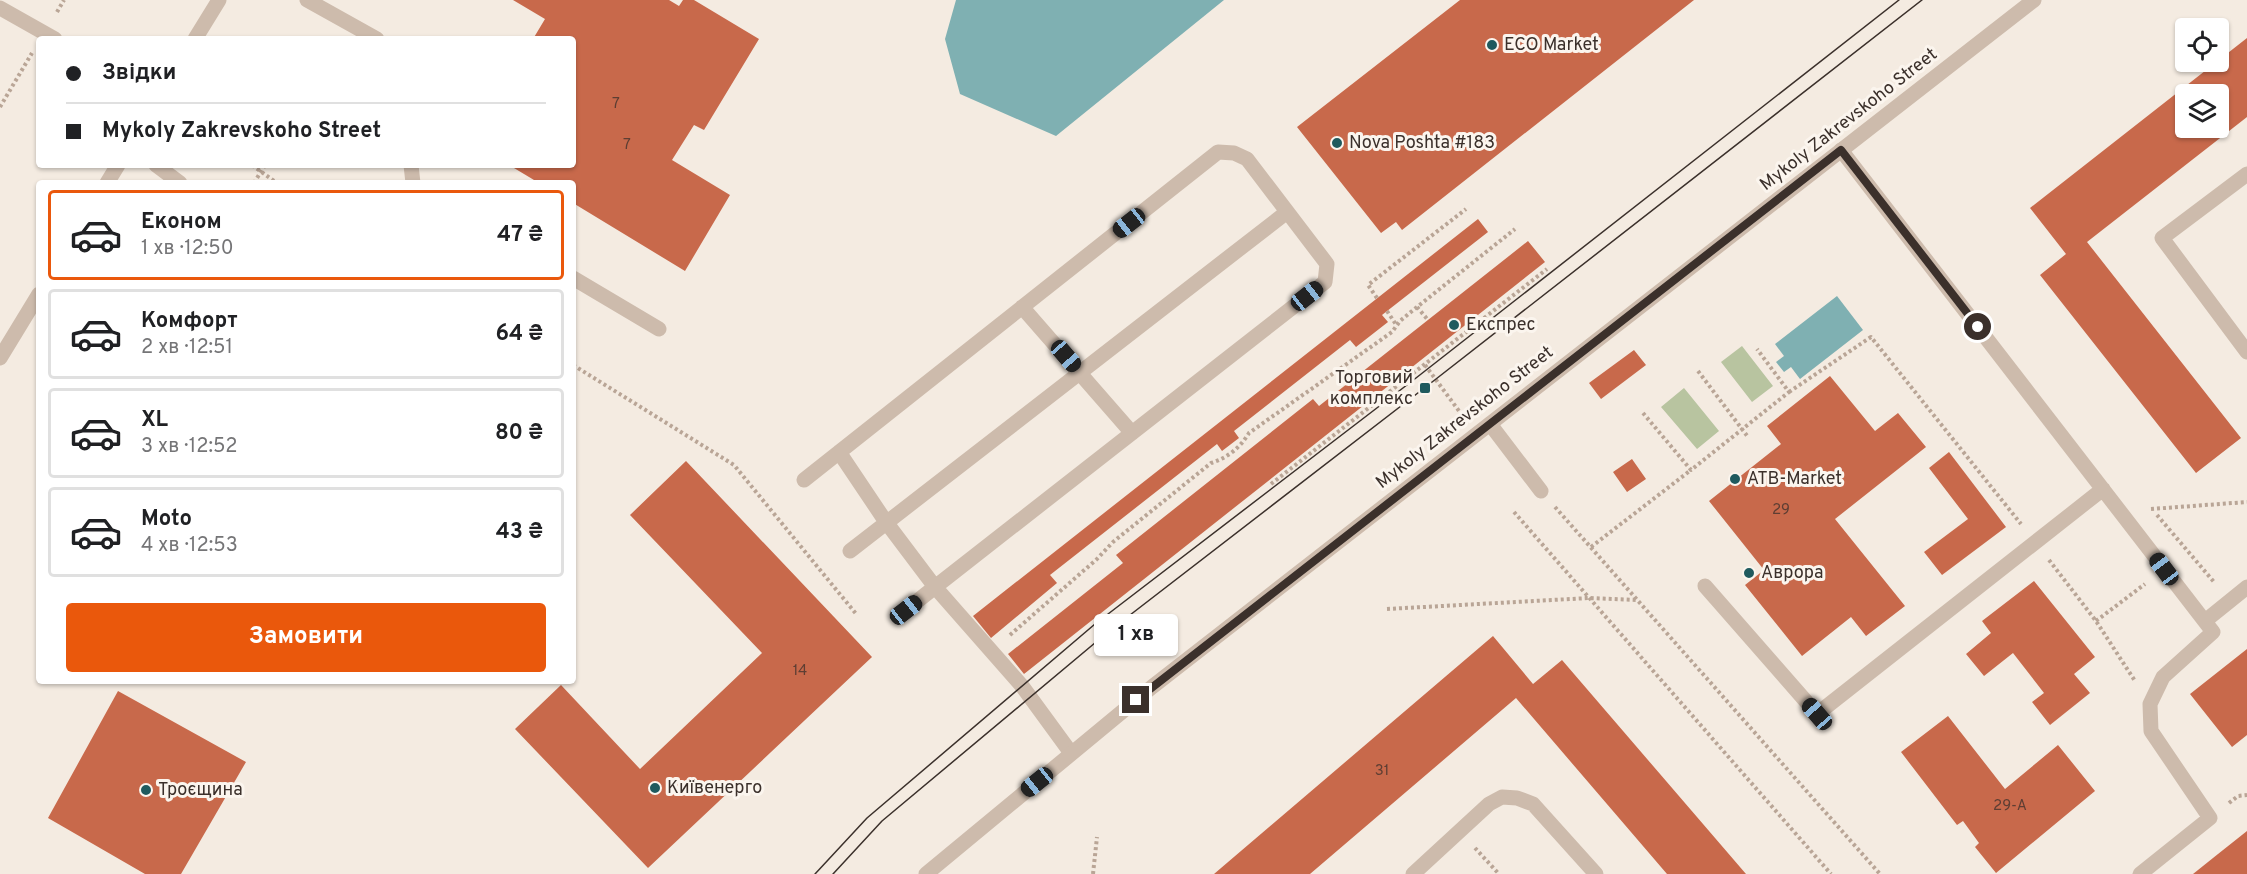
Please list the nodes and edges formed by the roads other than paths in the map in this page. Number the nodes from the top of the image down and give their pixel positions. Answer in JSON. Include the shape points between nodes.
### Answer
{"nodes":[{"id":1,"x":219,"y":0,"type":"edge"},
{"id":2,"x":307,"y":0,"type":"edge"},
{"id":3,"x":2034,"y":0,"type":"edge"},
{"id":4,"x":0,"y":8,"type":"edge"},
{"id":5,"x":50,"y":36,"type":"edge"},
{"id":6,"x":197,"y":36,"type":"edge"},
{"id":7,"x":372,"y":36,"type":"edge"},
{"id":8,"x":1841,"y":150,"type":"junction"},
{"id":9,"x":160,"y":168,"type":"edge"},
{"id":10,"x":2247,"y":174,"type":"edge"},
{"id":11,"x":176,"y":180,"type":"edge"},
{"id":12,"x":1287,"y":213,"type":"junction"},
{"id":13,"x":576,"y":280,"type":"edge"},
{"id":14,"x":36,"y":299,"type":"edge"},
{"id":15,"x":1022,"y":307,"type":"junction"},
{"id":16,"x":659,"y":329,"type":"dead end"},
{"id":17,"x":2247,"y":352,"type":"edge"},
{"id":18,"x":0,"y":358,"type":"edge"},
{"id":19,"x":1081,"y":373,"type":"junction"},
{"id":20,"x":1490,"y":424,"type":"junction"},
{"id":21,"x":1132,"y":433,"type":"junction"},
{"id":22,"x":838,"y":452,"type":"junction"},
{"id":23,"x":804,"y":480,"type":"dead end"},
{"id":24,"x":2103,"y":489,"type":"junction"},
{"id":25,"x":1541,"y":491,"type":"road end"},
{"id":26,"x":886,"y":522,"type":"junction"},
{"id":27,"x":850,"y":551,"type":"dead end"},
{"id":28,"x":1705,"y":586,"type":"dead end"},
{"id":29,"x":935,"y":587,"type":"junction"},
{"id":30,"x":2247,"y":587,"type":"edge"},
{"id":31,"x":906,"y":610,"type":"dead end"},
{"id":32,"x":2205,"y":621,"type":"junction"},
{"id":33,"x":1071,"y":753,"type":"junction"},
{"id":34,"x":926,"y":874,"type":"edge"},
{"id":35,"x":1413,"y":874,"type":"edge"},
{"id":36,"x":1596,"y":874,"type":"edge"},
{"id":37,"x":2139,"y":874,"type":"edge"}],
"edges":[{"from":1,"to":6,"type":"street"},
{"from":2,"to":7,"type":"street"},
{"from":3,"to":8,"type":"street","name":"Mykoly Zakrevskoho Street"},
{"from":4,"to":5,"type":"street"},
{"from":8,"to":20,"type":"street","name":"Mykoly Zakrevskoho Street"},
{"from":8,"to":24,"type":"street"},
{"from":9,"to":11,"type":"street"},
{"from":10,"to":17,"type":"street","via":[[2162,238]]},
{"from":12,"to":15,"type":"street","via":[[1247,159],[1234,153],[1218,153]]},
{"from":12,"to":19,"type":"street"},
{"from":12,"to":21,"type":"street","via":[[1327,264],[1325,282]]},
{"from":13,"to":16,"type":"street"},
{"from":14,"to":18,"type":"street"},
{"from":15,"to":19,"type":"street"},
{"from":15,"to":22,"type":"street"},
{"from":19,"to":21,"type":"street"},
{"from":19,"to":26,"type":"street"},
{"from":20,"to":25,"type":"street"},
{"from":20,"to":33,"type":"street","name":"Mykoly Zakrevskoho Street"},
{"from":21,"to":29,"type":"street"},
{"from":22,"to":23,"type":"street"},
{"from":22,"to":26,"type":"street"},
{"from":24,"to":28,"type":"street","via":[[1817,714]]},
{"from":24,"to":32,"type":"street"},
{"from":26,"to":27,"type":"street"},
{"from":26,"to":29,"type":"street"},
{"from":29,"to":31,"type":"street"},
{"from":29,"to":33,"type":"street","via":[[1026,692]]},
{"from":30,"to":32,"type":"street"},
{"from":32,"to":37,"type":"street","via":[[2213,632],[2163,677],[2150,704],[2151,730],[2210,818]]},
{"from":33,"to":34,"type":"street","name":"Mykoly Zakrevskoho Street"},
{"from":35,"to":36,"type":"street","via":[[1489,804],[1502,797],[1533,804]]}]}
